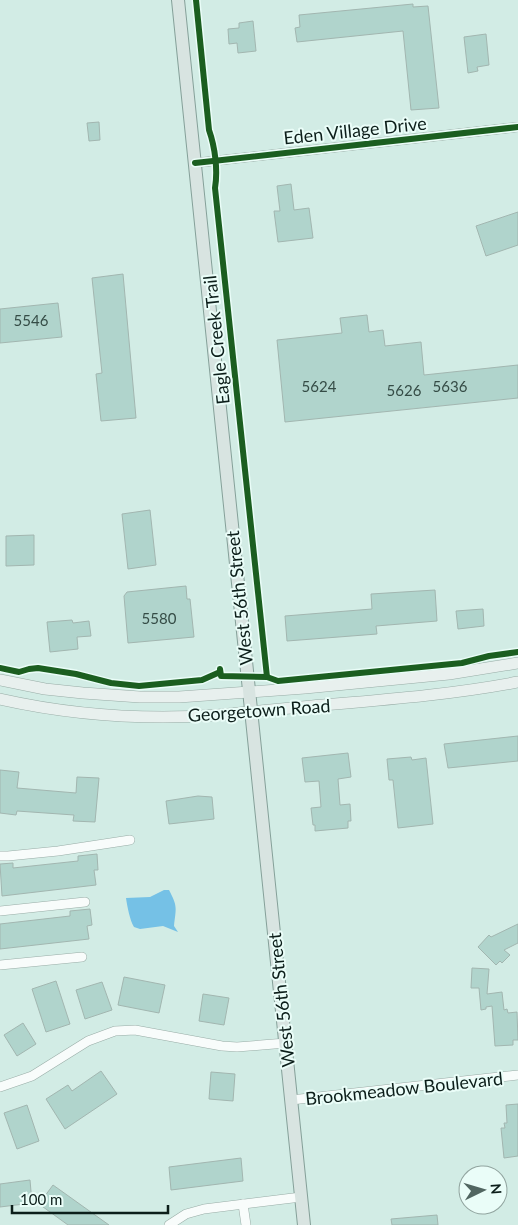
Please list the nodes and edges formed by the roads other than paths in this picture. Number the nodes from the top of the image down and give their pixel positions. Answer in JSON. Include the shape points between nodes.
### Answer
{"nodes":[{"id":1,"x":178,"y":0,"type":"edge"},
{"id":2,"x":518,"y":127,"type":"edge"},
{"id":3,"x":195,"y":163,"type":"junction"},
{"id":4,"x":518,"y":663,"type":"edge"},
{"id":5,"x":0,"y":680,"type":"edge"},
{"id":6,"x":518,"y":682,"type":"edge"},
{"id":7,"x":249,"y":693,"type":"junction"},
{"id":8,"x":0,"y":699,"type":"edge"},
{"id":9,"x":251,"y":712,"type":"junction"},
{"id":10,"x":130,"y":840,"type":"dead end"},
{"id":11,"x":0,"y":856,"type":"edge"},
{"id":12,"x":85,"y":902,"type":"dead end"},
{"id":13,"x":0,"y":911,"type":"edge"},
{"id":14,"x":82,"y":957,"type":"dead end"},
{"id":15,"x":0,"y":965,"type":"edge"},
{"id":16,"x":286,"y":1043,"type":"junction"},
{"id":17,"x":518,"y":1075,"type":"edge"},
{"id":18,"x":0,"y":1087,"type":"edge"},
{"id":19,"x":291,"y":1100,"type":"junction"},
{"id":20,"x":301,"y":1197,"type":"junction"},
{"id":21,"x":243,"y":1204,"type":"junction"},
{"id":22,"x":169,"y":1225,"type":"edge"},
{"id":23,"x":246,"y":1225,"type":"edge"},
{"id":24,"x":304,"y":1225,"type":"edge"}],
"edges":[{"from":1,"to":3,"type":"main road","name":"West 56th Street"},
{"from":2,"to":3,"type":"street","name":"Eden Village Drive"},
{"from":3,"to":7,"type":"main road","name":"West 56th Street"},
{"from":4,"to":7,"type":"main road","name":"Georgetown Road","via":[[449,674]]},
{"from":5,"to":7,"type":"main road","name":"Georgetown Road","via":[[45,689],[121,696]]},
{"from":6,"to":9,"type":"main road","name":"Georgetown Road","via":[[420,696]]},
{"from":7,"to":9,"type":"main road","name":"West 56th Street"},
{"from":8,"to":9,"type":"main road","name":"Georgetown Road","via":[[98,715],[161,717]]},
{"from":9,"to":16,"type":"main road","name":"West 56th Street"},
{"from":10,"to":11,"type":"street"},
{"from":12,"to":13,"type":"street"},
{"from":14,"to":15,"type":"street"},
{"from":16,"to":18,"type":"street","via":[[222,1046],[119,1030],[94,1037],[32,1076]]},
{"from":16,"to":19,"type":"main road","name":"West 56th Street"},
{"from":17,"to":19,"type":"street","name":"Brookmeadow Boulevard"},
{"from":19,"to":20,"type":"main road","name":"West 56th Street"},
{"from":20,"to":21,"type":"street"},
{"from":20,"to":24,"type":"main road","name":"West 56th Street"},
{"from":21,"to":22,"type":"street","via":[[194,1211]]},
{"from":21,"to":23,"type":"street"}]}
